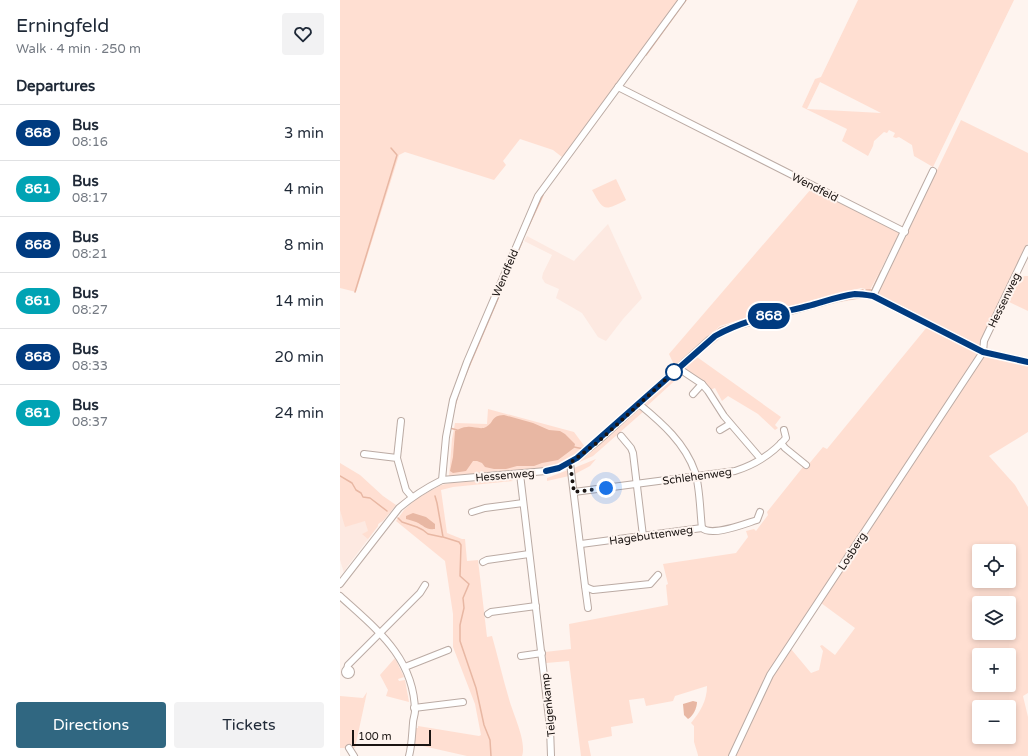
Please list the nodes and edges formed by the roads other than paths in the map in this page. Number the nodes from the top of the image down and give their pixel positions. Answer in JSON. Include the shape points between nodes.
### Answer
{"nodes":[{"id":1,"x":682,"y":0,"type":"edge"},
{"id":2,"x":618,"y":88,"type":"junction"},
{"id":3,"x":933,"y":171,"type":"dead end"},
{"id":4,"x":905,"y":232,"type":"junction"},
{"id":5,"x":1028,"y":249,"type":"edge"},
{"id":6,"x":873,"y":296,"type":"junction"},
{"id":7,"x":983,"y":352,"type":"junction"},
{"id":8,"x":1028,"y":362,"type":"edge"},
{"id":9,"x":678,"y":368,"type":"junction"},
{"id":10,"x":702,"y":384,"type":"junction"},
{"id":11,"x":693,"y":394,"type":"dead end"},
{"id":12,"x":639,"y":404,"type":"junction"},
{"id":13,"x":402,"y":421,"type":"dead end"},
{"id":14,"x":730,"y":424,"type":"junction"},
{"id":15,"x":720,"y":430,"type":"dead end"},
{"id":16,"x":784,"y":430,"type":"dead end"},
{"id":17,"x":621,"y":436,"type":"dead end"},
{"id":18,"x":781,"y":443,"type":"junction"},
{"id":19,"x":364,"y":454,"type":"dead end"},
{"id":20,"x":397,"y":458,"type":"junction"},
{"id":21,"x":760,"y":458,"type":"junction"},
{"id":22,"x":570,"y":463,"type":"junction"},
{"id":23,"x":806,"y":465,"type":"dead end"},
{"id":24,"x":520,"y":474,"type":"junction"},
{"id":25,"x":696,"y":477,"type":"junction"},
{"id":26,"x":442,"y":480,"type":"junction"},
{"id":27,"x":637,"y":484,"type":"junction"},
{"id":28,"x":574,"y":492,"type":"junction"},
{"id":29,"x":412,"y":497,"type":"junction"},
{"id":30,"x":523,"y":503,"type":"junction"},
{"id":31,"x":472,"y":512,"type":"dead end"},
{"id":32,"x":760,"y":512,"type":"dead end"},
{"id":33,"x":702,"y":528,"type":"junction"},
{"id":34,"x":643,"y":536,"type":"junction"},
{"id":35,"x":581,"y":544,"type":"junction"},
{"id":36,"x":530,"y":554,"type":"junction"},
{"id":37,"x":483,"y":562,"type":"dead end"},
{"id":38,"x":658,"y":575,"type":"dead end"},
{"id":39,"x":340,"y":584,"type":"edge"},
{"id":40,"x":425,"y":585,"type":"dead end"},
{"id":41,"x":587,"y":587,"type":"junction"},
{"id":42,"x":340,"y":596,"type":"edge"},
{"id":43,"x":536,"y":606,"type":"junction"},
{"id":44,"x":588,"y":608,"type":"dead end"},
{"id":45,"x":488,"y":614,"type":"dead end"},
{"id":46,"x":380,"y":633,"type":"junction"},
{"id":47,"x":448,"y":650,"type":"dead end"},
{"id":48,"x":542,"y":653,"type":"junction"},
{"id":49,"x":521,"y":656,"type":"dead end"},
{"id":50,"x":405,"y":667,"type":"junction"},
{"id":51,"x":347,"y":669,"type":"dead end"},
{"id":52,"x":463,"y":702,"type":"dead end"},
{"id":53,"x":414,"y":708,"type":"junction"},
{"id":54,"x":349,"y":748,"type":"dead end"},
{"id":55,"x":354,"y":756,"type":"edge"},
{"id":56,"x":409,"y":756,"type":"edge"},
{"id":57,"x":551,"y":756,"type":"edge"},
{"id":58,"x":732,"y":756,"type":"edge"}],
"edges":[{"from":1,"to":2,"type":"street","name":"Wendfeld"},
{"from":2,"to":4,"type":"street","name":"Wendfeld"},
{"from":2,"to":26,"type":"street","name":"Wendfeld","via":[[538,196],[455,395],[446,437]]},
{"from":3,"to":4,"type":"street"},
{"from":4,"to":6,"type":"street"},
{"from":5,"to":7,"type":"street","name":"Hessenweg","via":[[984,341]]},
{"from":6,"to":7,"type":"street","name":"Hessenweg"},
{"from":6,"to":9,"type":"street","name":"Hessenweg","via":[[854,294],[726,330],[709,340]]},
{"from":7,"to":8,"type":"street","name":"Hessenweg"},
{"from":7,"to":58,"type":"street","name":"Losberg","via":[[770,675]]},
{"from":9,"to":10,"type":"street"},
{"from":9,"to":12,"type":"street","name":"Hessenweg"},
{"from":10,"to":11,"type":"street"},
{"from":10,"to":14,"type":"street"},
{"from":12,"to":22,"type":"street","name":"Hessenweg","via":[[598,442]]},
{"from":12,"to":25,"type":"street","via":[[672,433],[686,453]]},
{"from":13,"to":20,"type":"street"},
{"from":14,"to":15,"type":"street"},
{"from":14,"to":21,"type":"street"},
{"from":16,"to":18,"type":"street","via":[[786,438]]},
{"from":17,"to":27,"type":"street","via":[[632,450]]},
{"from":18,"to":21,"type":"street","name":"Schlehenweg"},
{"from":18,"to":23,"type":"street"},
{"from":19,"to":20,"type":"street"},
{"from":20,"to":29,"type":"street","via":[[406,490]]},
{"from":21,"to":25,"type":"street","name":"Schlehenweg","via":[[735,471]]},
{"from":22,"to":24,"type":"street","name":"Hessenweg","via":[[546,471]]},
{"from":22,"to":28,"type":"street"},
{"from":24,"to":26,"type":"street","name":"Hessenweg"},
{"from":24,"to":30,"type":"street","name":"Telgenkamp"},
{"from":25,"to":27,"type":"street","name":"Schlehenweg"},
{"from":25,"to":33,"type":"street"},
{"from":26,"to":29,"type":"street","name":"Hessenweg"},
{"from":27,"to":28,"type":"street","name":"Schlehenweg"},
{"from":27,"to":34,"type":"street"},
{"from":28,"to":35,"type":"street"},
{"from":29,"to":39,"type":"street","name":"Hessenweg","via":[[399,508]]},
{"from":30,"to":31,"type":"street"},
{"from":30,"to":36,"type":"street","name":"Telgenkamp"},
{"from":32,"to":33,"type":"street","name":"Hagebuttenweg","via":[[757,520],[713,532]]},
{"from":33,"to":34,"type":"street","name":"Hagebuttenweg"},
{"from":34,"to":35,"type":"street","name":"Hagebuttenweg"},
{"from":35,"to":41,"type":"street"},
{"from":36,"to":37,"type":"street"},
{"from":36,"to":43,"type":"street","name":"Telgenkamp"},
{"from":38,"to":41,"type":"street","via":[[650,584],[593,590]]},
{"from":40,"to":46,"type":"street","via":[[420,594]]},
{"from":41,"to":44,"type":"street"},
{"from":42,"to":46,"type":"street"},
{"from":43,"to":45,"type":"street"},
{"from":43,"to":48,"type":"street","name":"Telgenkamp"},
{"from":46,"to":50,"type":"street","via":[[395,650]]},
{"from":46,"to":51,"type":"street"},
{"from":47,"to":50,"type":"street"},
{"from":48,"to":49,"type":"street"},
{"from":48,"to":57,"type":"street","name":"Telgenkamp"},
{"from":50,"to":53,"type":"street","via":[[412,688]]},
{"from":52,"to":53,"type":"street"},
{"from":53,"to":56,"type":"street"},
{"from":54,"to":55,"type":"street"}]}
